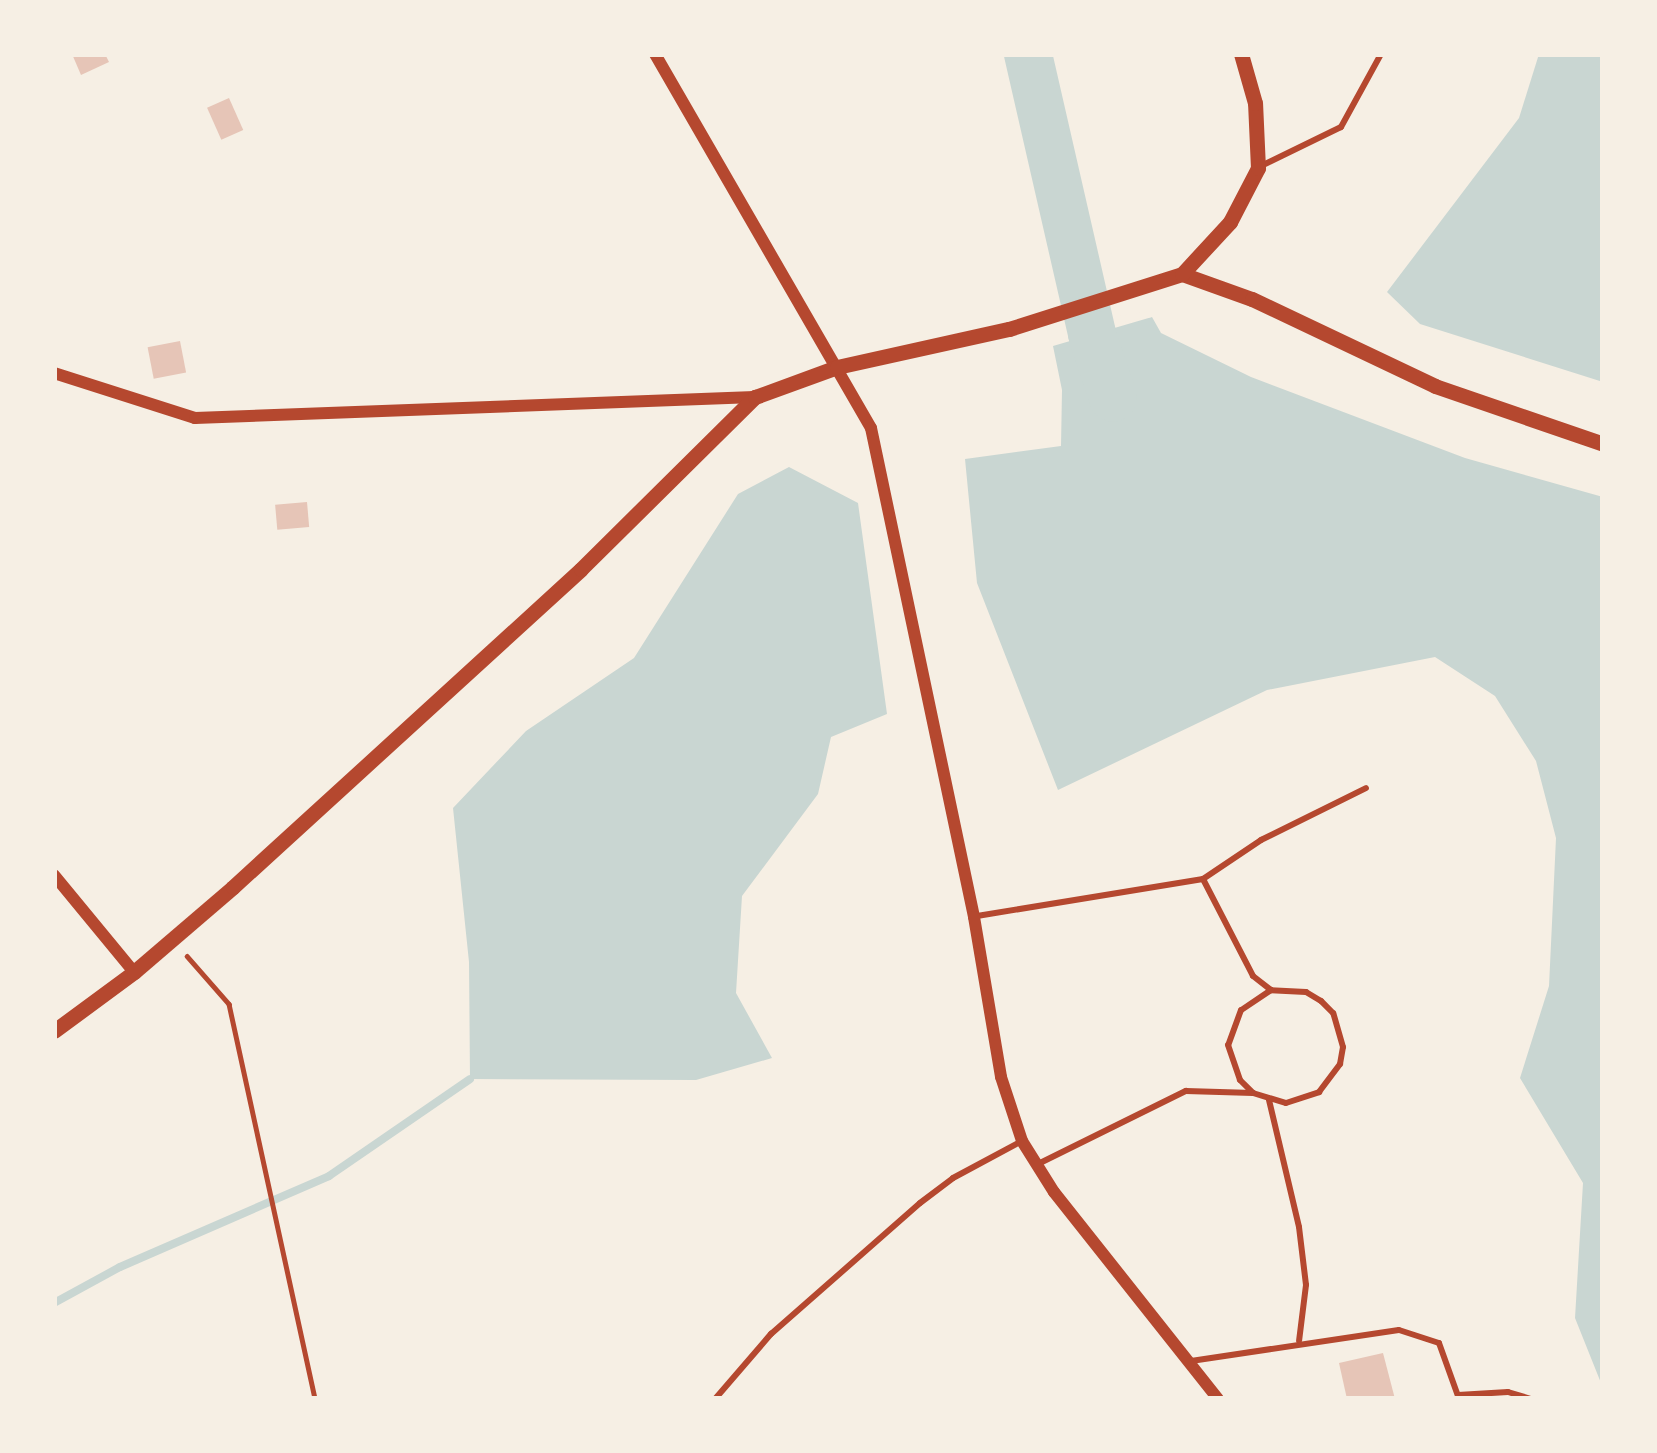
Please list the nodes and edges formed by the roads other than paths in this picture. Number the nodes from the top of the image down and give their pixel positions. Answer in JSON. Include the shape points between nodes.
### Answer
{"nodes":[{"id":1,"x":655,"y":54,"type":"edge"},
{"id":2,"x":1241,"y":54,"type":"edge"},
{"id":3,"x":1381,"y":54,"type":"edge"},
{"id":4,"x":1258,"y":168,"type":"junction"},
{"id":5,"x":1182,"y":274,"type":"junction"},
{"id":6,"x":837,"y":367,"type":"junction"},
{"id":7,"x":54,"y":373,"type":"edge"},
{"id":8,"x":755,"y":397,"type":"junction"},
{"id":9,"x":1603,"y":444,"type":"edge"},
{"id":10,"x":1366,"y":788,"type":"dead end"},
{"id":11,"x":54,"y":874,"type":"edge"},
{"id":12,"x":1203,"y":879,"type":"junction"},
{"id":13,"x":974,"y":917,"type":"junction"},
{"id":14,"x":134,"y":972,"type":"junction"},
{"id":15,"x":1271,"y":990,"type":"junction"},
{"id":16,"x":54,"y":1030,"type":"edge"},
{"id":17,"x":1253,"y":1093,"type":"junction"},
{"id":18,"x":1269,"y":1100,"type":"junction"},
{"id":19,"x":1022,"y":1141,"type":"junction"},
{"id":20,"x":1036,"y":1165,"type":"junction"},
{"id":21,"x":1299,"y":1341,"type":"junction"},
{"id":22,"x":1191,"y":1361,"type":"junction"},
{"id":23,"x":1459,"y":1397,"type":"edge"},
{"id":24,"x":715,"y":1399,"type":"edge"},
{"id":25,"x":1218,"y":1399,"type":"edge"},
{"id":26,"x":1532,"y":1399,"type":"edge"}],
"edges":[{"from":1,"to":6,"type":"street"},
{"from":2,"to":4,"type":"street","via":[[1255,103]]},
{"from":3,"to":4,"type":"lane","via":[[1341,127]]},
{"from":4,"to":5,"type":"street","via":[[1230,222]]},
{"from":5,"to":6,"type":"street","via":[[1044,318]]},
{"from":5,"to":9,"type":"street","via":[[1435,386]]},
{"from":6,"to":8,"type":"street"},
{"from":6,"to":13,"type":"street","via":[[871,428]]},
{"from":7,"to":8,"type":"street","via":[[195,418]]},
{"from":8,"to":14,"type":"street","via":[[581,569]]},
{"from":10,"to":12,"type":"lane"},
{"from":11,"to":14,"type":"street"},
{"from":12,"to":13,"type":"lane"},
{"from":12,"to":15,"type":"lane","via":[[1253,976]]},
{"from":13,"to":19,"type":"street","via":[[1001,1077]]},
{"from":14,"to":16,"type":"street"},
{"from":15,"to":17,"type":"lane","via":[[1241,1010],[1228,1045]]},
{"from":15,"to":18,"type":"lane","via":[[1321,1001],[1343,1047],[1319,1092]]},
{"from":17,"to":18,"type":"lane"},
{"from":17,"to":20,"type":"lane","via":[[1186,1091]]},
{"from":18,"to":21,"type":"lane","via":[[1299,1227],[1306,1285]]},
{"from":19,"to":20,"type":"street"},
{"from":19,"to":24,"type":"lane","via":[[920,1203],[772,1334]]},
{"from":20,"to":22,"type":"street"},
{"from":21,"to":22,"type":"lane"},
{"from":21,"to":23,"type":"lane","via":[[1421,1334],[1439,1342]]},
{"from":22,"to":25,"type":"street"},
{"from":23,"to":26,"type":"lane","via":[[1508,1392]]}]}
